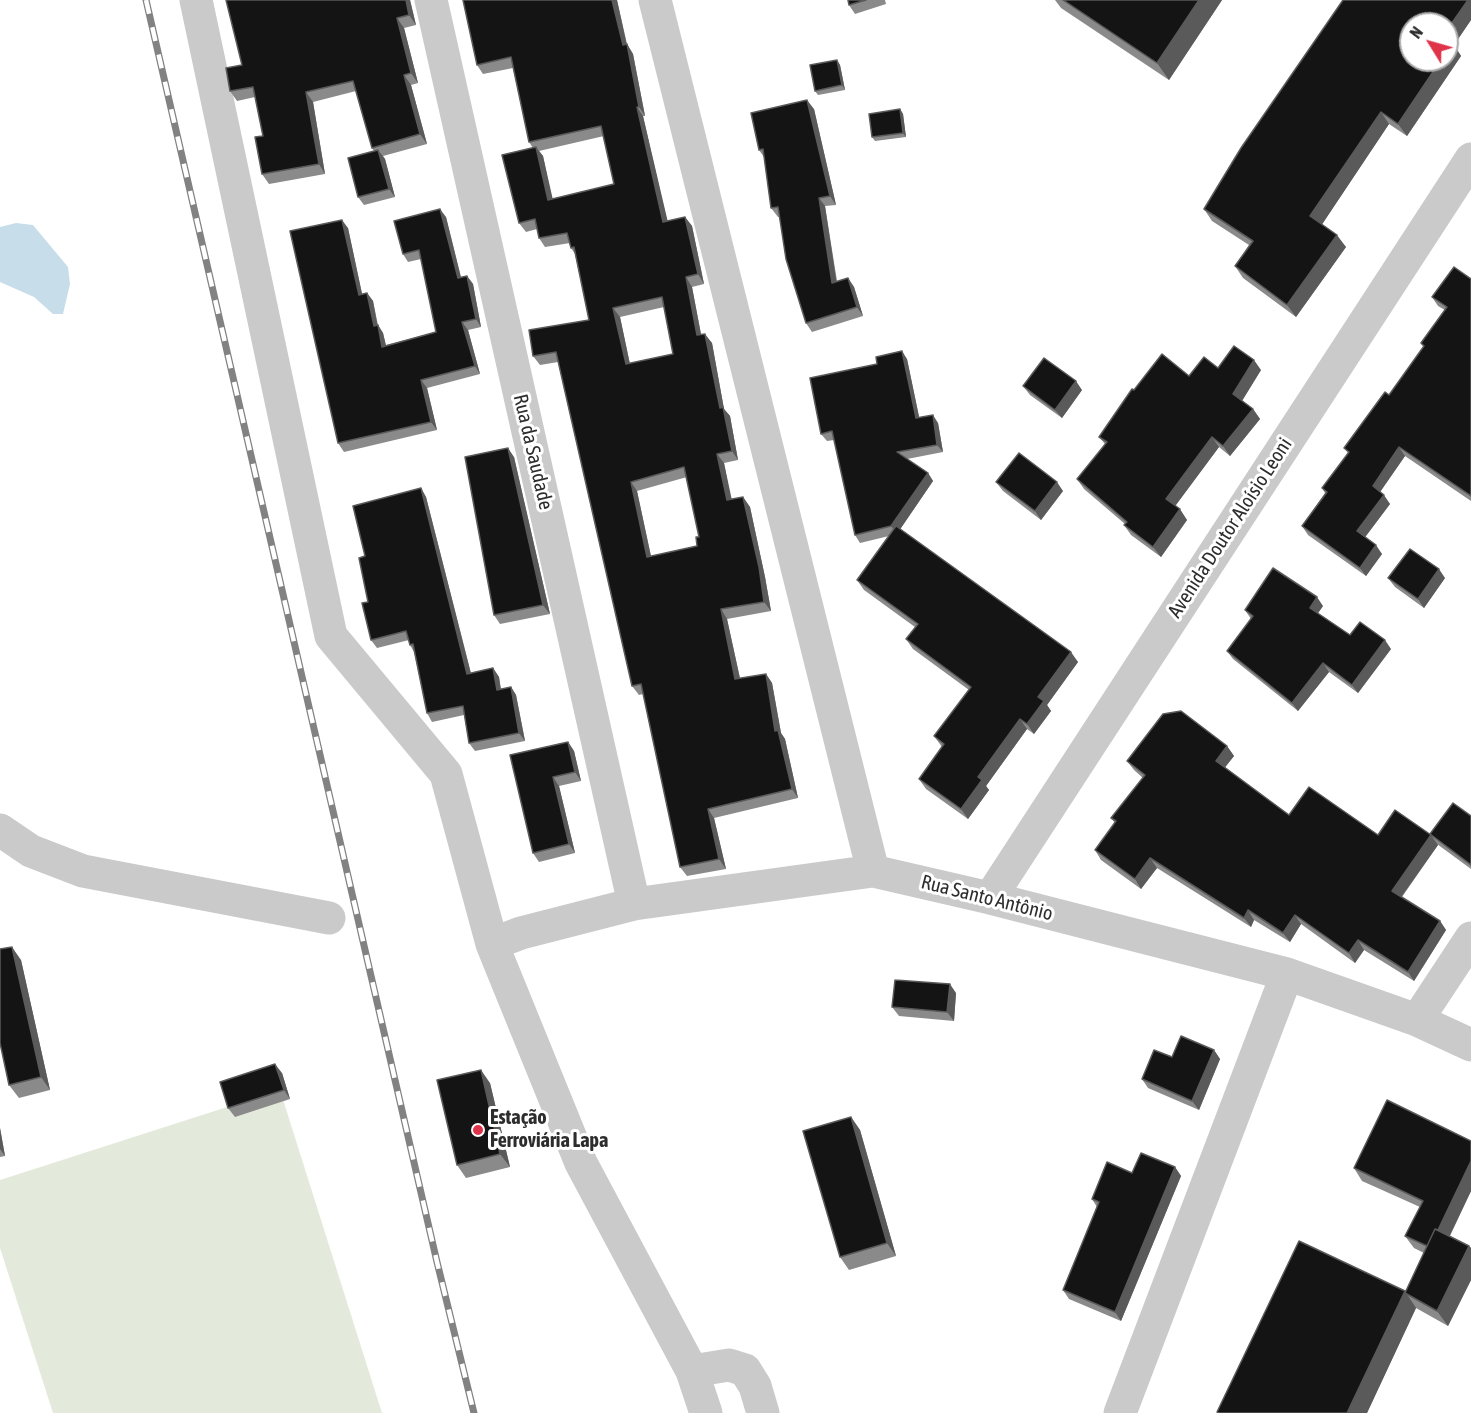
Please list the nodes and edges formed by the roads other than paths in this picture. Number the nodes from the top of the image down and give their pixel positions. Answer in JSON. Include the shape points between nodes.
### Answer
{"nodes":[{"id":1,"x":196,"y":0,"type":"edge"},
{"id":2,"x":431,"y":0,"type":"edge"},
{"id":3,"x":655,"y":0,"type":"edge"},
{"id":4,"x":1471,"y":159,"type":"edge"},
{"id":5,"x":0,"y":830,"type":"edge"},
{"id":6,"x":873,"y":871,"type":"junction"},
{"id":7,"x":990,"y":898,"type":"junction"},
{"id":8,"x":634,"y":904,"type":"junction"},
{"id":9,"x":329,"y":918,"type":"dead end"},
{"id":10,"x":1471,"y":938,"type":"edge"},
{"id":11,"x":492,"y":944,"type":"junction"},
{"id":12,"x":1287,"y":974,"type":"junction"},
{"id":13,"x":1417,"y":1020,"type":"junction"},
{"id":14,"x":1471,"y":1045,"type":"edge"},
{"id":15,"x":692,"y":1371,"type":"junction"},
{"id":16,"x":706,"y":1413,"type":"edge"},
{"id":17,"x":762,"y":1413,"type":"edge"},
{"id":18,"x":1120,"y":1413,"type":"edge"}],
"edges":[{"from":1,"to":11,"type":"street","via":[[331,636],[446,774]]},
{"from":2,"to":8,"type":"street","name":"Rua da Saudade"},
{"from":3,"to":6,"type":"street"},
{"from":4,"to":7,"type":"street","name":"Avenida Doutor Aloísio Leoni"},
{"from":5,"to":9,"type":"street","via":[[31,851],[83,871]]},
{"from":6,"to":7,"type":"street","name":"Rua Santo Antônio"},
{"from":6,"to":8,"type":"street","name":"Rua Santo Antônio"},
{"from":7,"to":12,"type":"street","name":"Rua Santo Antônio"},
{"from":8,"to":11,"type":"street","name":"Rua Santo Antônio"},
{"from":10,"to":13,"type":"street"},
{"from":11,"to":15,"type":"street","via":[[581,1163]]},
{"from":12,"to":13,"type":"street","name":"Rua Santo Antônio"},
{"from":12,"to":18,"type":"street"},
{"from":13,"to":14,"type":"street","name":"Rua Santo Antônio"},
{"from":15,"to":16,"type":"street"},
{"from":15,"to":17,"type":"street","via":[[729,1365],[745,1370],[755,1386]]}]}
